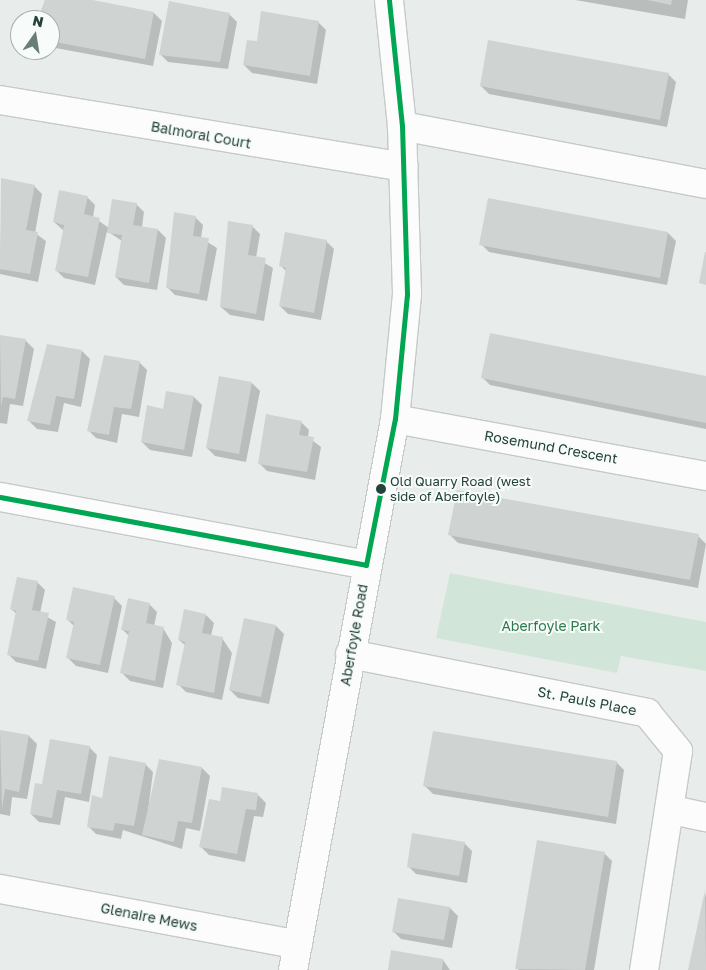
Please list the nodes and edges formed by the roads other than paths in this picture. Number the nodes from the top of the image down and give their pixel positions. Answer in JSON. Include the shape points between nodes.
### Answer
{"nodes":[{"id":1,"x":389,"y":0,"type":"edge"},
{"id":2,"x":0,"y":100,"type":"edge"},
{"id":3,"x":402,"y":126,"type":"junction"},
{"id":4,"x":403,"y":167,"type":"junction"},
{"id":5,"x":706,"y":184,"type":"edge"},
{"id":6,"x":395,"y":419,"type":"junction"},
{"id":7,"x":706,"y":476,"type":"edge"},
{"id":8,"x":0,"y":497,"type":"edge"},
{"id":9,"x":366,"y":565,"type":"junction"},
{"id":10,"x":350,"y":654,"type":"junction"},
{"id":11,"x":672,"y":810,"type":"junction"},
{"id":12,"x":706,"y":817,"type":"edge"},
{"id":13,"x":0,"y":888,"type":"edge"},
{"id":14,"x":296,"y":957,"type":"edge"},
{"id":15,"x":644,"y":970,"type":"edge"}],
"edges":[{"from":1,"to":3,"type":"street","name":"Aberfoyle Road"},
{"from":2,"to":4,"type":"street","name":"Balmoral Court"},
{"from":3,"to":4,"type":"street","name":"Aberfoyle Road"},
{"from":3,"to":5,"type":"street"},
{"from":4,"to":6,"type":"street","name":"Aberfoyle Road","via":[[407,294]]},
{"from":6,"to":7,"type":"street","name":"Rosemund Crescent"},
{"from":6,"to":9,"type":"street","name":"Aberfoyle Road"},
{"from":8,"to":9,"type":"street"},
{"from":9,"to":10,"type":"street","name":"Aberfoyle Road"},
{"from":10,"to":11,"type":"street","name":"St. Pauls Place","via":[[647,713],[678,751]]},
{"from":10,"to":14,"type":"street","name":"Aberfoyle Road"},
{"from":11,"to":12,"type":"street"},
{"from":11,"to":15,"type":"street","name":"St. Pauls Place"},
{"from":13,"to":14,"type":"street","name":"Glenaire Mews"}]}
